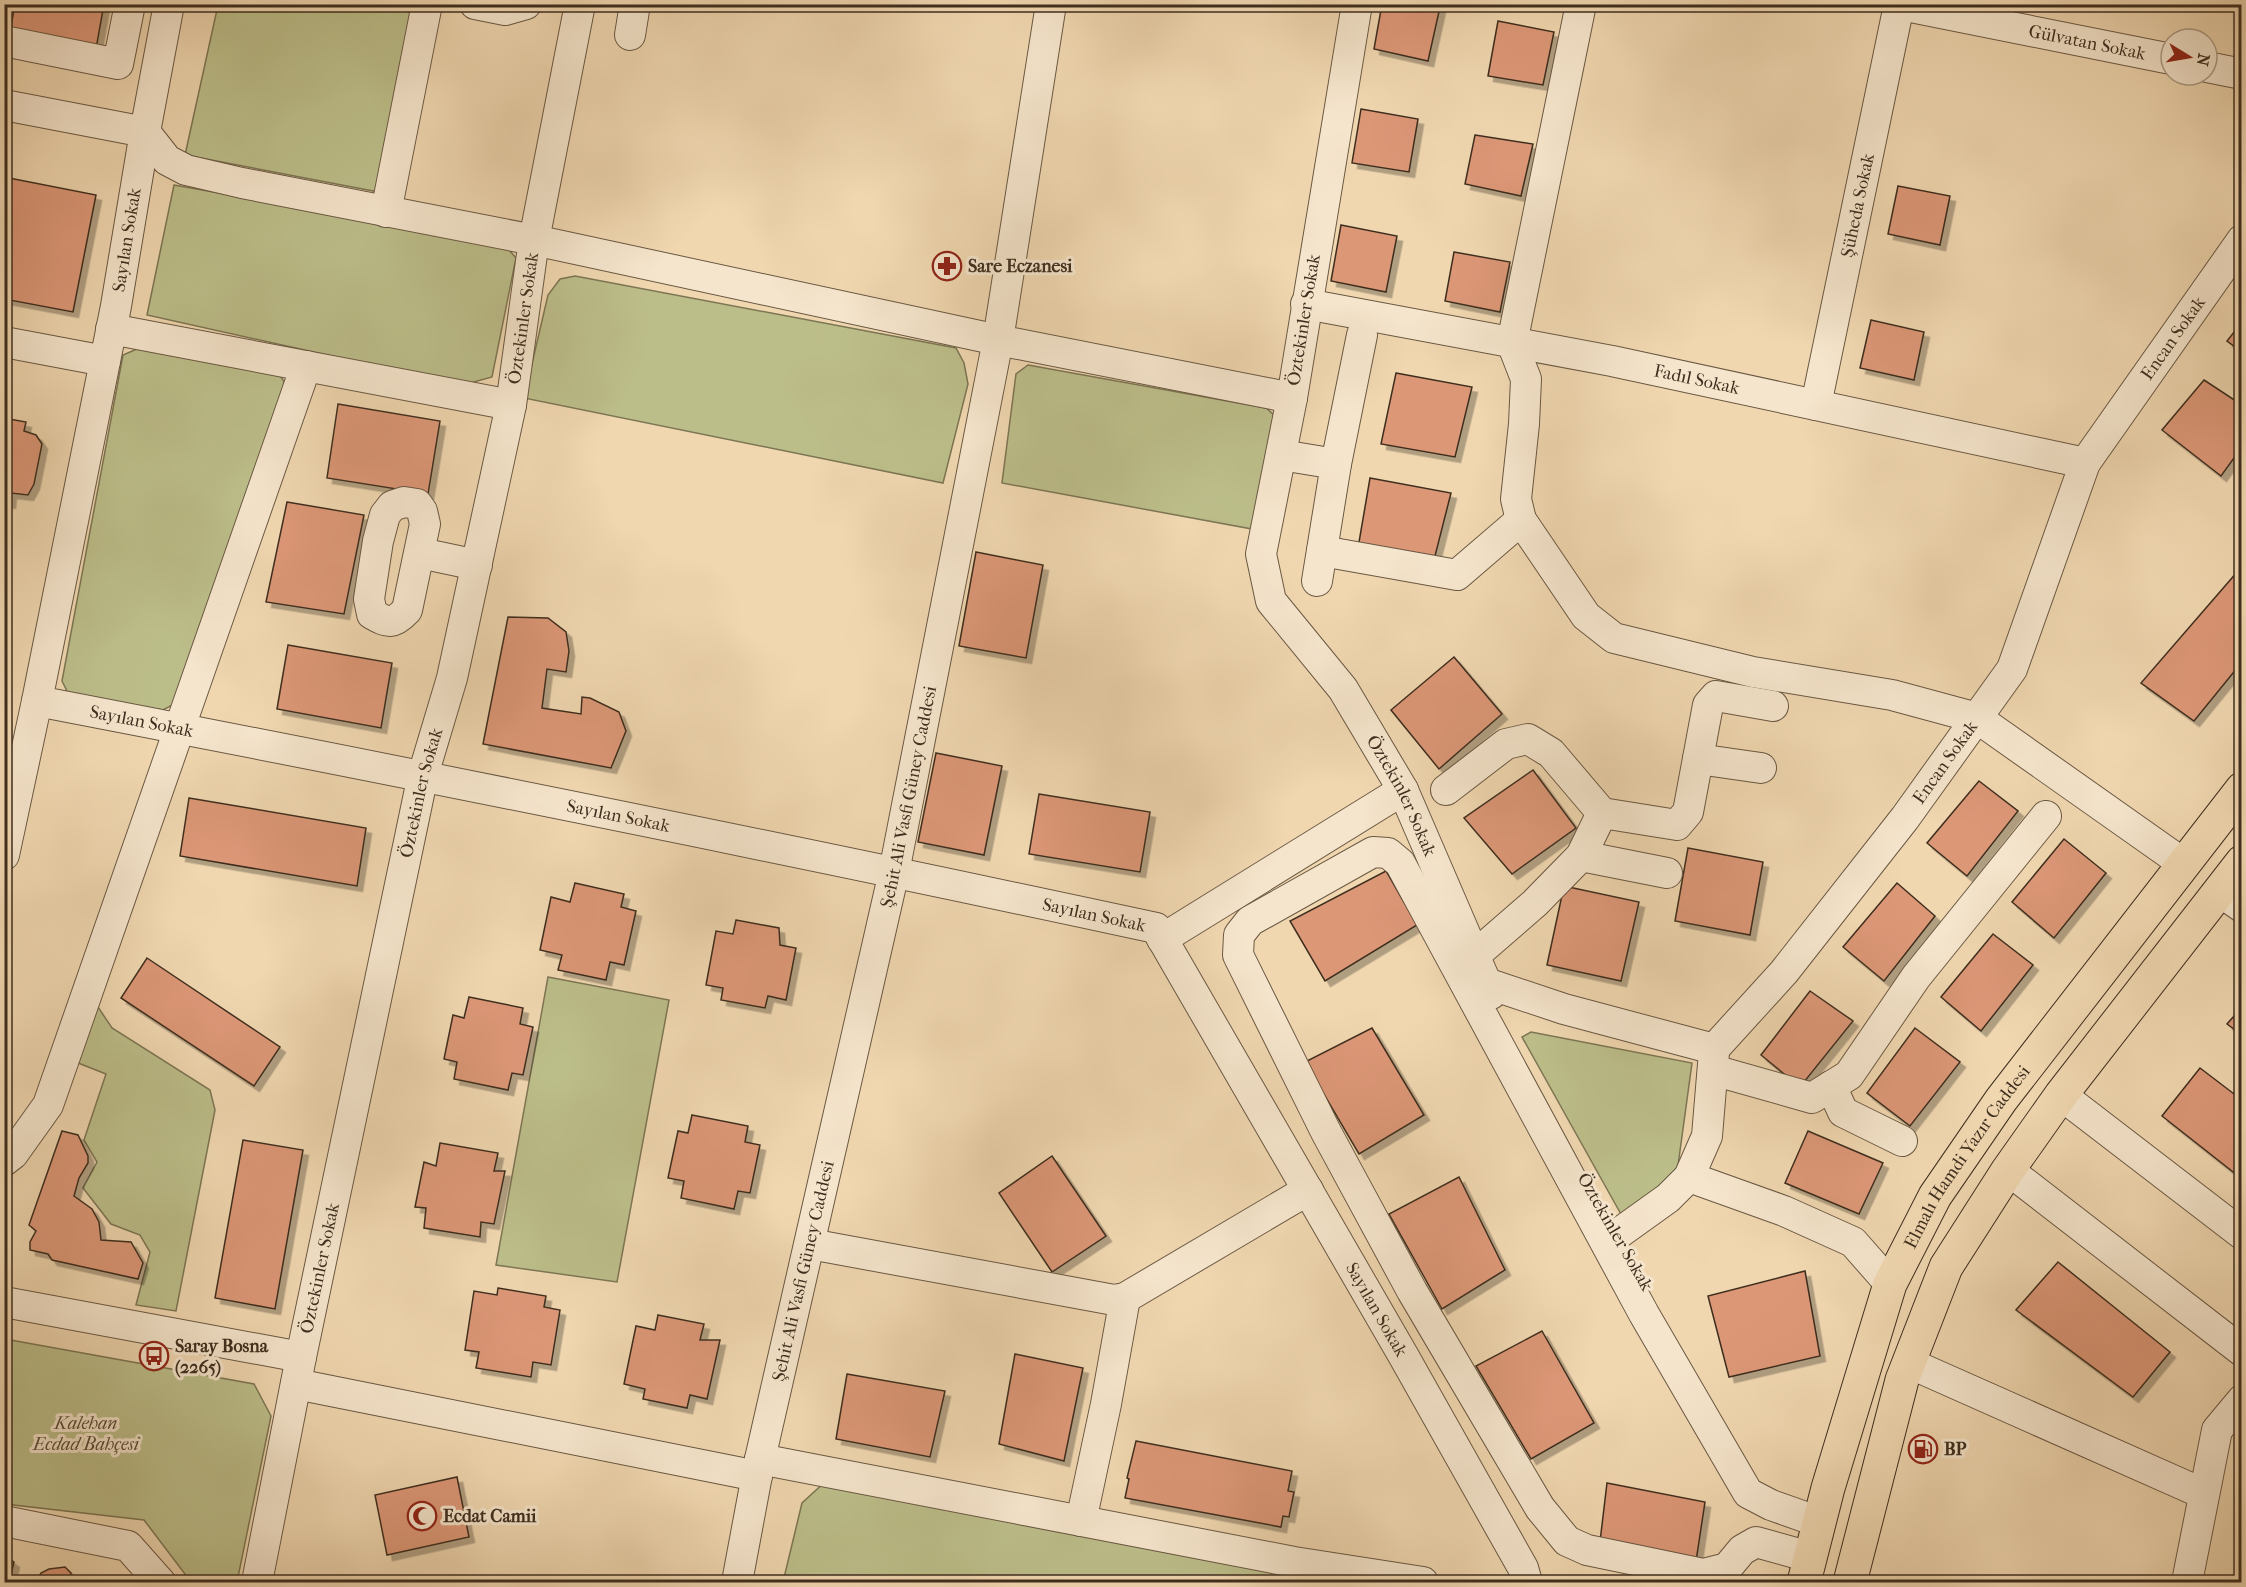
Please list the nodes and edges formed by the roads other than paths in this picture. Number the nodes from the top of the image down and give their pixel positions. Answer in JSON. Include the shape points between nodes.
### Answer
{"nodes":[{"id":1,"x":130,"y":4,"type":"edge"},
{"id":2,"x":169,"y":4,"type":"edge"},
{"id":3,"x":428,"y":4,"type":"edge"},
{"id":4,"x":475,"y":4,"type":"edge"},
{"id":5,"x":526,"y":4,"type":"edge"},
{"id":6,"x":580,"y":4,"type":"edge"},
{"id":7,"x":635,"y":4,"type":"edge"},
{"id":8,"x":1051,"y":4,"type":"edge"},
{"id":9,"x":1357,"y":4,"type":"edge"},
{"id":10,"x":1581,"y":4,"type":"edge"},
{"id":11,"x":1898,"y":5,"type":"edge"},
{"id":12,"x":630,"y":35,"type":"dead end"},
{"id":13,"x":4,"y":41,"type":"edge"},
{"id":14,"x":2159,"y":57,"type":"edge"},
{"id":15,"x":2219,"y":69,"type":"edge"},
{"id":16,"x":2241,"y":74,"type":"edge"},
{"id":17,"x":4,"y":105,"type":"edge"},
{"id":18,"x":145,"y":132,"type":"junction"},
{"id":19,"x":386,"y":212,"type":"junction"},
{"id":20,"x":534,"y":240,"type":"junction"},
{"id":21,"x":2241,"y":240,"type":"edge"},
{"id":22,"x":1306,"y":304,"type":"junction"},
{"id":23,"x":111,"y":329,"type":"junction"},
{"id":24,"x":1362,"y":335,"type":"dead end"},
{"id":25,"x":998,"y":340,"type":"junction"},
{"id":26,"x":4,"y":342,"type":"edge"},
{"id":27,"x":1512,"y":342,"type":"junction"},
{"id":28,"x":105,"y":360,"type":"junction"},
{"id":29,"x":306,"y":366,"type":"junction"},
{"id":30,"x":1292,"y":398,"type":"junction"},
{"id":31,"x":511,"y":405,"type":"junction"},
{"id":32,"x":1816,"y":405,"type":"junction"},
{"id":33,"x":1281,"y":455,"type":"junction"},
{"id":34,"x":2085,"y":463,"type":"junction"},
{"id":35,"x":1336,"y":464,"type":"junction"},
{"id":36,"x":1521,"y":520,"type":"junction"},
{"id":37,"x":1322,"y":551,"type":"junction"},
{"id":38,"x":420,"y":553,"type":"dead end"},
{"id":39,"x":477,"y":565,"type":"junction"},
{"id":40,"x":1317,"y":581,"type":"dead end"},
{"id":41,"x":37,"y":701,"type":"junction"},
{"id":42,"x":1773,"y":706,"type":"dead end"},
{"id":43,"x":1977,"y":718,"type":"junction"},
{"id":44,"x":178,"y":728,"type":"junction"},
{"id":45,"x":1698,"y":759,"type":"junction"},
{"id":46,"x":1761,"y":768,"type":"dead end"},
{"id":47,"x":423,"y":775,"type":"junction"},
{"id":48,"x":2241,"y":789,"type":"edge"},
{"id":49,"x":1403,"y":790,"type":"junction"},
{"id":50,"x":1446,"y":790,"type":"dead end"},
{"id":51,"x":1602,"y":813,"type":"junction"},
{"id":52,"x":2046,"y":816,"type":"dead end"},
{"id":53,"x":4,"y":855,"type":"edge"},
{"id":54,"x":1581,"y":856,"type":"junction"},
{"id":55,"x":2241,"y":862,"type":"edge"},
{"id":56,"x":2184,"y":864,"type":"junction"},
{"id":57,"x":894,"y":872,"type":"junction"},
{"id":58,"x":1667,"y":873,"type":"dead end"},
{"id":59,"x":2230,"y":899,"type":"edge"},
{"id":60,"x":1162,"y":939,"type":"junction"},
{"id":61,"x":1474,"y":956,"type":"junction"},
{"id":62,"x":1486,"y":983,"type":"junction"},
{"id":63,"x":1714,"y":1060,"type":"junction"},
{"id":64,"x":1831,"y":1086,"type":"junction"},
{"id":65,"x":2061,"y":1095,"type":"junction"},
{"id":66,"x":1902,"y":1141,"type":"dead end"},
{"id":67,"x":4,"y":1161,"type":"edge"},
{"id":68,"x":2008,"y":1170,"type":"junction"},
{"id":69,"x":1689,"y":1178,"type":"junction"},
{"id":70,"x":1308,"y":1190,"type":"junction"},
{"id":71,"x":2241,"y":1234,"type":"edge"},
{"id":72,"x":1615,"y":1236,"type":"junction"},
{"id":73,"x":810,"y":1244,"type":"junction"},
{"id":74,"x":1890,"y":1284,"type":"junction"},
{"id":75,"x":1125,"y":1298,"type":"junction"},
{"id":76,"x":4,"y":1302,"type":"edge"},
{"id":77,"x":2241,"y":1351,"type":"edge"},
{"id":78,"x":1909,"y":1363,"type":"junction"},
{"id":79,"x":298,"y":1371,"type":"junction"},
{"id":80,"x":2241,"y":1400,"type":"edge"},
{"id":81,"x":759,"y":1467,"type":"junction"},
{"id":82,"x":2204,"y":1494,"type":"junction"},
{"id":83,"x":1821,"y":1515,"type":"junction"},
{"id":84,"x":4,"y":1521,"type":"edge"},
{"id":85,"x":1081,"y":1521,"type":"junction"},
{"id":86,"x":1807,"y":1570,"type":"edge"},
{"id":87,"x":160,"y":1582,"type":"edge"},
{"id":88,"x":257,"y":1582,"type":"edge"},
{"id":89,"x":737,"y":1582,"type":"edge"},
{"id":90,"x":1423,"y":1582,"type":"edge"},
{"id":91,"x":1527,"y":1582,"type":"edge"},
{"id":92,"x":1850,"y":1582,"type":"edge"},
{"id":93,"x":2187,"y":1582,"type":"edge"}],
"edges":[{"from":1,"to":13,"type":"street","via":[[118,64]]},
{"from":2,"to":18,"type":"street","name":"Sayılan Sokak"},
{"from":3,"to":19,"type":"street"},
{"from":4,"to":5,"type":"street","via":[[505,10]]},
{"from":6,"to":20,"type":"street","name":"Öztekinler Sokak"},
{"from":7,"to":12,"type":"street"},
{"from":8,"to":25,"type":"street","name":"Şehit Ali Vasfi Güney Caddesi"},
{"from":9,"to":22,"type":"street","name":"Öztekinler Sokak"},
{"from":10,"to":27,"type":"street"},
{"from":11,"to":14,"type":"street","name":"Gülvatan Sokak"},
{"from":11,"to":32,"type":"street","name":"Şüheda Sokak"},
{"from":15,"to":16,"type":"street"},
{"from":17,"to":18,"type":"street"},
{"from":18,"to":19,"type":"street","via":[[167,160],[186,170]]},
{"from":18,"to":23,"type":"street","name":"Sayılan Sokak"},
{"from":19,"to":20,"type":"street"},
{"from":20,"to":25,"type":"street"},
{"from":20,"to":31,"type":"street","name":"Öztekinler Sokak"},
{"from":21,"to":34,"type":"street","name":"Encan Sokak"},
{"from":22,"to":27,"type":"street","name":"Fadıl Sokak"},
{"from":22,"to":30,"type":"street","name":"Öztekinler Sokak"},
{"from":23,"to":28,"type":"street","name":"Sayılan Sokak"},
{"from":23,"to":29,"type":"street"},
{"from":24,"to":35,"type":"street"},
{"from":25,"to":30,"type":"street"},
{"from":25,"to":57,"type":"street","name":"Şehit Ali Vasfi Güney Caddesi"},
{"from":26,"to":28,"type":"street"},
{"from":27,"to":32,"type":"street","name":"Fadıl Sokak"},
{"from":27,"to":36,"type":"street","via":[[1526,379],[1516,499]]},
{"from":28,"to":41,"type":"street","name":"Sayılan Sokak"},
{"from":29,"to":31,"type":"street"},
{"from":29,"to":44,"type":"street"},
{"from":30,"to":33,"type":"street","name":"Öztekinler Sokak"},
{"from":31,"to":39,"type":"street","name":"Öztekinler Sokak"},
{"from":32,"to":34,"type":"street","name":"Fadıl Sokak"},
{"from":33,"to":35,"type":"street"},
{"from":33,"to":49,"type":"street","name":"Öztekinler Sokak","via":[[1261,555],[1271,601],[1343,688]]},
{"from":34,"to":43,"type":"street","name":"Encan Sokak","via":[[2012,669]]},
{"from":35,"to":37,"type":"street"},
{"from":36,"to":37,"type":"street","via":[[1456,575]]},
{"from":36,"to":43,"type":"street","via":[[1586,616],[1614,638],[1753,672],[1892,695]]},
{"from":37,"to":40,"type":"street"},
{"from":38,"to":39,"type":"street"},
{"from":39,"to":47,"type":"street","name":"Öztekinler Sokak","via":[[452,678]]},
{"from":41,"to":44,"type":"street","name":"Sayılan Sokak"},
{"from":41,"to":53,"type":"street"},
{"from":42,"to":45,"type":"street","via":[[1716,696],[1708,705]]},
{"from":43,"to":56,"type":"street"},
{"from":43,"to":63,"type":"street","name":"Encan Sokak","via":[[1905,818]]},
{"from":44,"to":47,"type":"street","name":"Sayılan Sokak"},
{"from":44,"to":67,"type":"street","via":[[48,1105]]},
{"from":45,"to":46,"type":"street"},
{"from":45,"to":51,"type":"street","via":[[1688,813],[1677,825]]},
{"from":47,"to":57,"type":"street","name":"Sayılan Sokak"},
{"from":47,"to":79,"type":"street","name":"Öztekinler Sokak"},
{"from":48,"to":56,"type":"main road","name":"Elmalı Hamdi Yazır Caddesi"},
{"from":49,"to":60,"type":"street"},
{"from":49,"to":61,"type":"street","name":"Öztekinler Sokak"},
{"from":50,"to":51,"type":"street","via":[[1506,744],[1528,739],[1551,753]]},
{"from":51,"to":54,"type":"street"},
{"from":52,"to":64,"type":"street","via":[[1916,977],[1849,1075]]},
{"from":54,"to":58,"type":"street"},
{"from":54,"to":61,"type":"street"},
{"from":55,"to":59,"type":"main road"},
{"from":56,"to":74,"type":"main road","name":"Elmalı Hamdi Yazır Caddesi","via":[[1995,1109],[1935,1196]]},
{"from":57,"to":60,"type":"street","name":"Sayılan Sokak","via":[[1156,928]]},
{"from":57,"to":73,"type":"street","name":"Şehit Ali Vasfi Güney Caddesi"},
{"from":59,"to":65,"type":"main road"},
{"from":60,"to":70,"type":"street","name":"Sayılan Sokak"},
{"from":61,"to":62,"type":"street","name":"Öztekinler Sokak"},
{"from":62,"to":63,"type":"street"},
{"from":62,"to":72,"type":"street","name":"Öztekinler Sokak"},
{"from":63,"to":64,"type":"street","via":[[1812,1098]]},
{"from":63,"to":69,"type":"street","via":[[1707,1136]]},
{"from":64,"to":66,"type":"street","via":[[1843,1112]]},
{"from":65,"to":68,"type":"main road"},
{"from":65,"to":71,"type":"street"},
{"from":68,"to":77,"type":"street"},
{"from":68,"to":78,"type":"main road","via":[[1946,1267]]},
{"from":69,"to":72,"type":"street"},
{"from":69,"to":74,"type":"street","via":[[1784,1211],[1853,1242]]},
{"from":70,"to":75,"type":"street"},
{"from":70,"to":91,"type":"street","name":"Sayılan Sokak","via":[[1523,1568]]},
{"from":72,"to":83,"type":"street","name":"Öztekinler Sokak","via":[[1754,1473]]},
{"from":73,"to":75,"type":"street","via":[[1114,1300]]},
{"from":73,"to":81,"type":"street","name":"Şehit Ali Vasfi Güney Caddesi"},
{"from":74,"to":83,"type":"main road","name":"Elmalı Hamdi Yazır Caddesi"},
{"from":75,"to":85,"type":"street"},
{"from":76,"to":79,"type":"street"},
{"from":78,"to":82,"type":"street"},
{"from":78,"to":92,"type":"main road"},
{"from":79,"to":81,"type":"street"},
{"from":79,"to":88,"type":"street","name":"Öztekinler Sokak"},
{"from":80,"to":82,"type":"street","via":[[2217,1430]]},
{"from":81,"to":85,"type":"street"},
{"from":81,"to":89,"type":"street","name":"Şehit Ali Vasfi Güney Caddesi"},
{"from":82,"to":93,"type":"street"},
{"from":83,"to":86,"type":"main road","name":"Elmalı Hamdi Yazır Caddesi"},
{"from":83,"to":86,"type":"street","via":[[1771,1505],[1748,1493],[1644,1314],[1400,864],[1388,853],[1372,852],[1250,921],[1239,935],[1238,955],[1326,1132],[1412,1292],[1540,1508],[1567,1540],[1587,1550],[1703,1574],[1727,1568],[1742,1550],[1756,1542]]},
{"from":84,"to":87,"type":"street","via":[[128,1546]]},
{"from":85,"to":90,"type":"street"}]}
